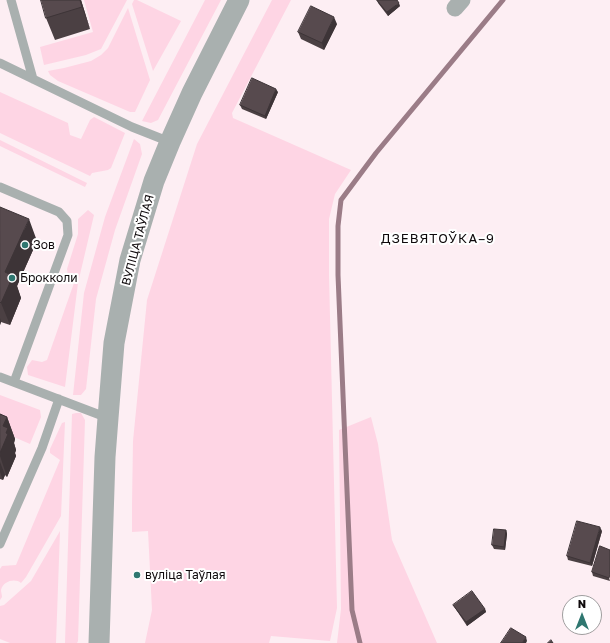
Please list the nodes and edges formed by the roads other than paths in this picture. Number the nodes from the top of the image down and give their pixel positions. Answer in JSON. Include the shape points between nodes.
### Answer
{"nodes":[{"id":1,"x":11,"y":0,"type":"edge"},
{"id":2,"x":239,"y":0,"type":"edge"},
{"id":3,"x":0,"y":64,"type":"edge"},
{"id":4,"x":33,"y":79,"type":"junction"},
{"id":5,"x":170,"y":142,"type":"junction"},
{"id":6,"x":0,"y":187,"type":"edge"},
{"id":7,"x":0,"y":377,"type":"edge"},
{"id":8,"x":14,"y":382,"type":"junction"},
{"id":9,"x":59,"y":399,"type":"junction"},
{"id":10,"x":108,"y":418,"type":"junction"},
{"id":11,"x":0,"y":544,"type":"edge"},
{"id":12,"x":99,"y":643,"type":"edge"}],
"edges":[{"from":1,"to":4,"type":"lane"},
{"from":2,"to":5,"type":"street","name":"ВУЛІЦА ТАЎЛАЯ"},
{"from":3,"to":4,"type":"lane"},
{"from":4,"to":5,"type":"lane","via":[[132,127]]},
{"from":5,"to":10,"type":"street","name":"ВУЛІЦА ТАЎЛАЯ","via":[[154,181],[130,260],[114,343]]},
{"from":6,"to":8,"type":"lane","via":[[59,212],[66,221],[68,235]]},
{"from":7,"to":8,"type":"lane"},
{"from":8,"to":9,"type":"lane"},
{"from":9,"to":10,"type":"lane"},
{"from":9,"to":11,"type":"lane","via":[[42,448]]},
{"from":10,"to":12,"type":"street","name":"ВУЛІЦА ТАЎЛАЯ"}]}
